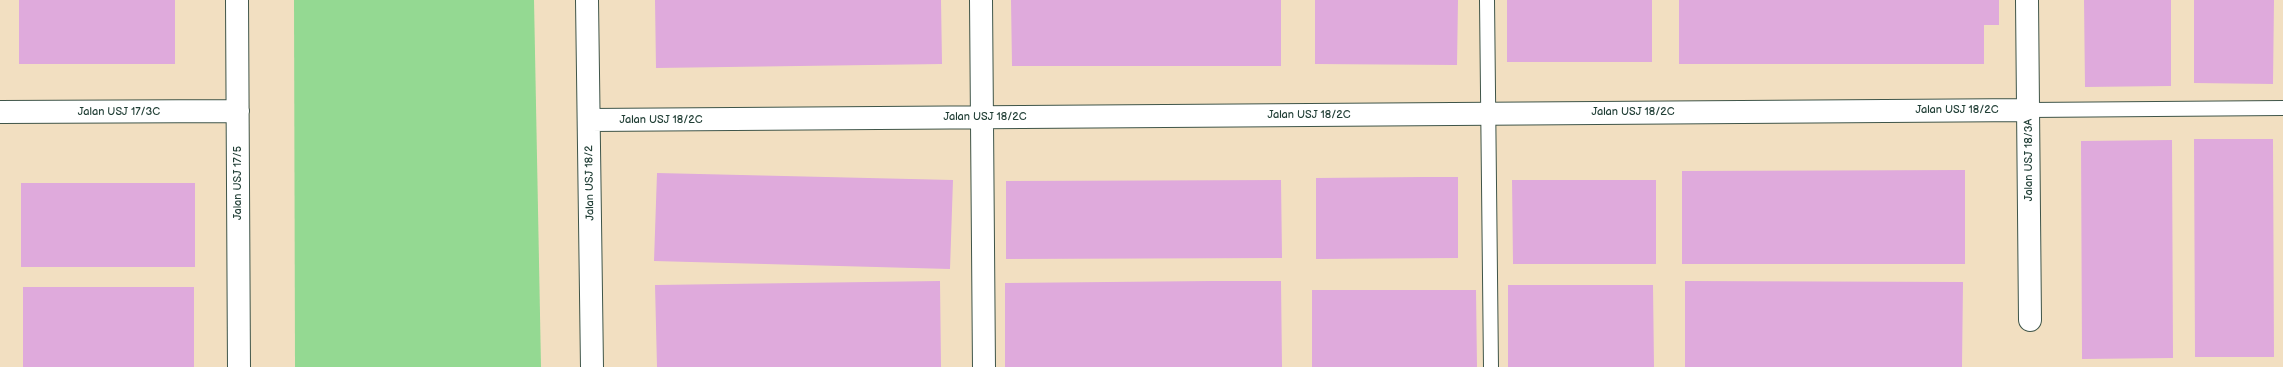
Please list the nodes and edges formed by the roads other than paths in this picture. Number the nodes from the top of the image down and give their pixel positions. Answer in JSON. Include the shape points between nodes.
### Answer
{"nodes":[{"id":1,"x":237,"y":0,"type":"edge"},
{"id":2,"x":587,"y":0,"type":"edge"},
{"id":3,"x":981,"y":0,"type":"edge"},
{"id":4,"x":1487,"y":0,"type":"edge"},
{"id":5,"x":2028,"y":0,"type":"edge"},
{"id":6,"x":2283,"y":108,"type":"edge"},
{"id":7,"x":2029,"y":110,"type":"junction"},
{"id":8,"x":238,"y":111,"type":"junction"},
{"id":9,"x":0,"y":112,"type":"edge"},
{"id":10,"x":1488,"y":114,"type":"junction"},
{"id":11,"x":982,"y":117,"type":"junction"},
{"id":12,"x":590,"y":120,"type":"junction"},
{"id":13,"x":2030,"y":320,"type":"dead end"},
{"id":14,"x":239,"y":367,"type":"edge"},
{"id":15,"x":592,"y":367,"type":"edge"},
{"id":16,"x":984,"y":367,"type":"edge"},
{"id":17,"x":1491,"y":367,"type":"edge"}],
"edges":[{"from":1,"to":8,"type":"street","name":"Jalan USJ 17/5"},
{"from":2,"to":12,"type":"street","name":"Jalan USJ 18/2"},
{"from":3,"to":11,"type":"street"},
{"from":4,"to":10,"type":"lane"},
{"from":5,"to":7,"type":"street","name":"Jalan USJ 18/3A"},
{"from":6,"to":7,"type":"lane"},
{"from":7,"to":10,"type":"street","name":"Jalan USJ 18/2C"},
{"from":7,"to":13,"type":"street","name":"Jalan USJ 18/3A"},
{"from":8,"to":9,"type":"street","name":"Jalan USJ 17/3C"},
{"from":8,"to":14,"type":"street","name":"Jalan USJ 17/5"},
{"from":10,"to":11,"type":"street","name":"Jalan USJ 18/2C"},
{"from":10,"to":17,"type":"lane"},
{"from":11,"to":12,"type":"street","name":"Jalan USJ 18/2C"},
{"from":11,"to":16,"type":"street"},
{"from":12,"to":15,"type":"street","name":"Jalan USJ 18/2"}]}
